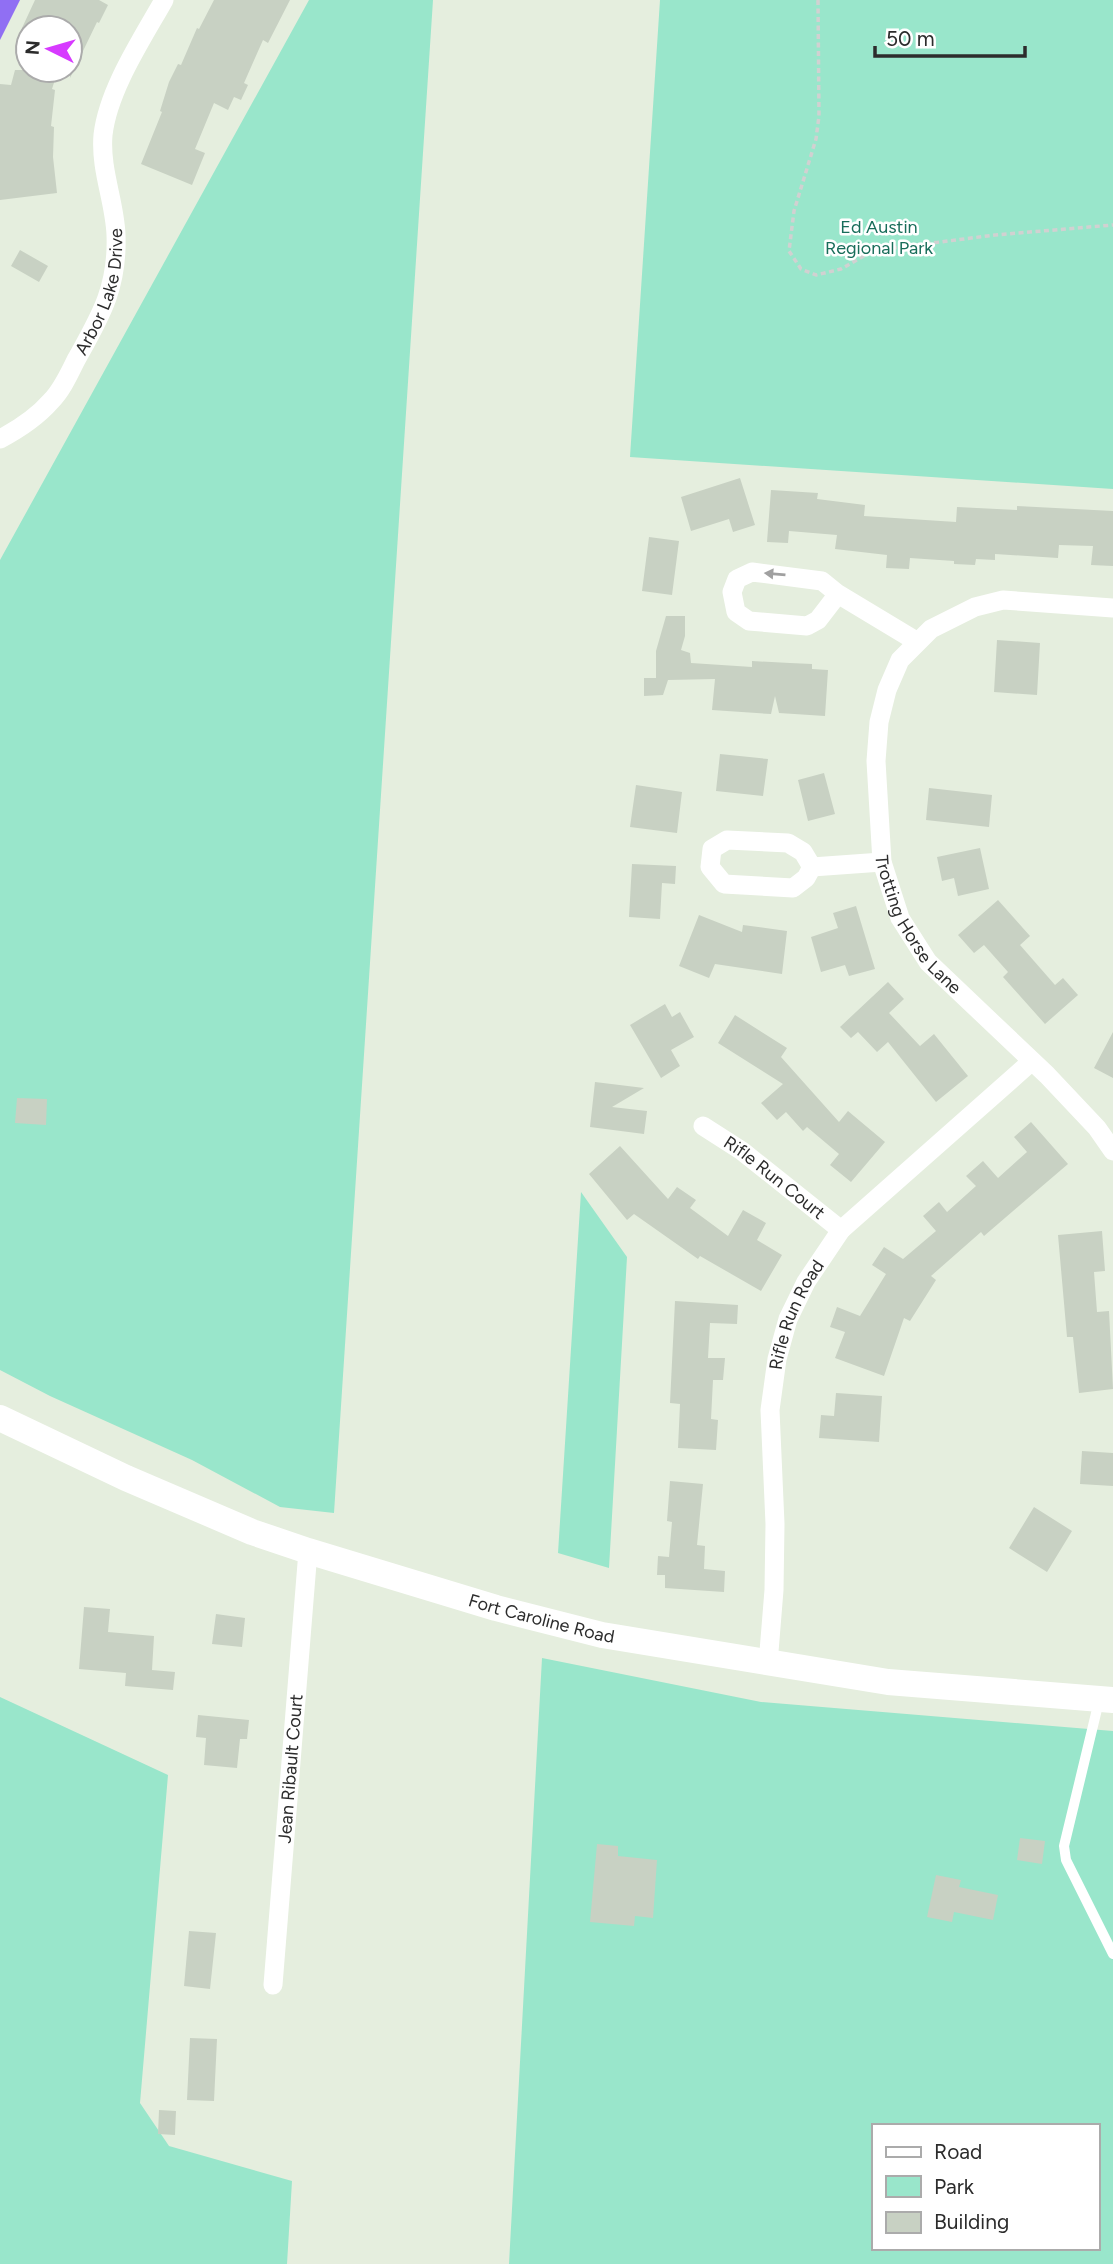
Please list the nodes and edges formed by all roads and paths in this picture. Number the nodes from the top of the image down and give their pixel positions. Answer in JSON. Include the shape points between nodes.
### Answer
{"nodes":[{"id":1,"x":164,"y":0,"type":"edge"},
{"id":2,"x":818,"y":0,"type":"edge"},
{"id":3,"x":1113,"y":225,"type":"edge"},
{"id":4,"x":0,"y":439,"type":"edge"},
{"id":5,"x":838,"y":594,"type":"junction"},
{"id":6,"x":1113,"y":608,"type":"edge"},
{"id":7,"x":916,"y":641,"type":"junction"},
{"id":8,"x":882,"y":862,"type":"junction"},
{"id":9,"x":812,"y":867,"type":"junction"},
{"id":10,"x":1031,"y":1062,"type":"junction"},
{"id":11,"x":704,"y":1126,"type":"dead end"},
{"id":12,"x":1113,"y":1151,"type":"edge"},
{"id":13,"x":841,"y":1230,"type":"junction"},
{"id":14,"x":0,"y":1418,"type":"edge"},
{"id":15,"x":308,"y":1552,"type":"junction"},
{"id":16,"x":768,"y":1664,"type":"junction"},
{"id":17,"x":1106,"y":1699,"type":"edge"},
{"id":18,"x":1113,"y":1954,"type":"edge"},
{"id":19,"x":273,"y":1985,"type":"dead end"}],
"edges":[{"from":1,"to":4,"type":"street","name":"Arbor Lake Drive","via":[[111,101],[103,134],[116,234],[105,307],[52,400]]},
{"from":2,"to":3,"type":"path","via":[[819,116],[794,211],[789,251],[801,270],[816,275],[893,248]]},
{"from":5,"to":5,"type":"street","one_way":true,"via":[[822,581],[752,572],[737,579],[732,592],[736,612],[749,621],[807,626],[818,620]]},
{"from":5,"to":7,"type":"street"},
{"from":6,"to":7,"type":"street","via":[[1003,600],[951,618]]},
{"from":7,"to":8,"type":"street","name":"Trotting Horse Lane","via":[[900,660],[879,722],[876,761]]},
{"from":8,"to":9,"type":"street"},
{"from":8,"to":10,"type":"street","name":"Trotting Horse Lane","via":[[900,918],[928,962]]},
{"from":9,"to":9,"type":"street","via":[[803,852],[788,844],[727,840],[712,849],[710,867],[724,884],[793,888]]},
{"from":10,"to":12,"type":"street","name":"Trotting Horse Lane","via":[[1097,1128]]},
{"from":10,"to":13,"type":"street","name":"Rifle Run Road"},
{"from":11,"to":13,"type":"street","name":"Rifle Run Court"},
{"from":13,"to":16,"type":"street","name":"Rifle Run Road","via":[[806,1282],[777,1359],[769,1410],[775,1524]]},
{"from":14,"to":15,"type":"street","name":"Fort Caroline Road","via":[[206,1513]]},
{"from":15,"to":16,"type":"street","name":"Fort Caroline Road","via":[[602,1635]]},
{"from":15,"to":19,"type":"street","name":"Jean Ribault Court"},
{"from":16,"to":17,"type":"street","name":"Fort Caroline Road","via":[[888,1682]]},
{"from":17,"to":18,"type":"lane","via":[[1064,1846],[1066,1860]]}]}
